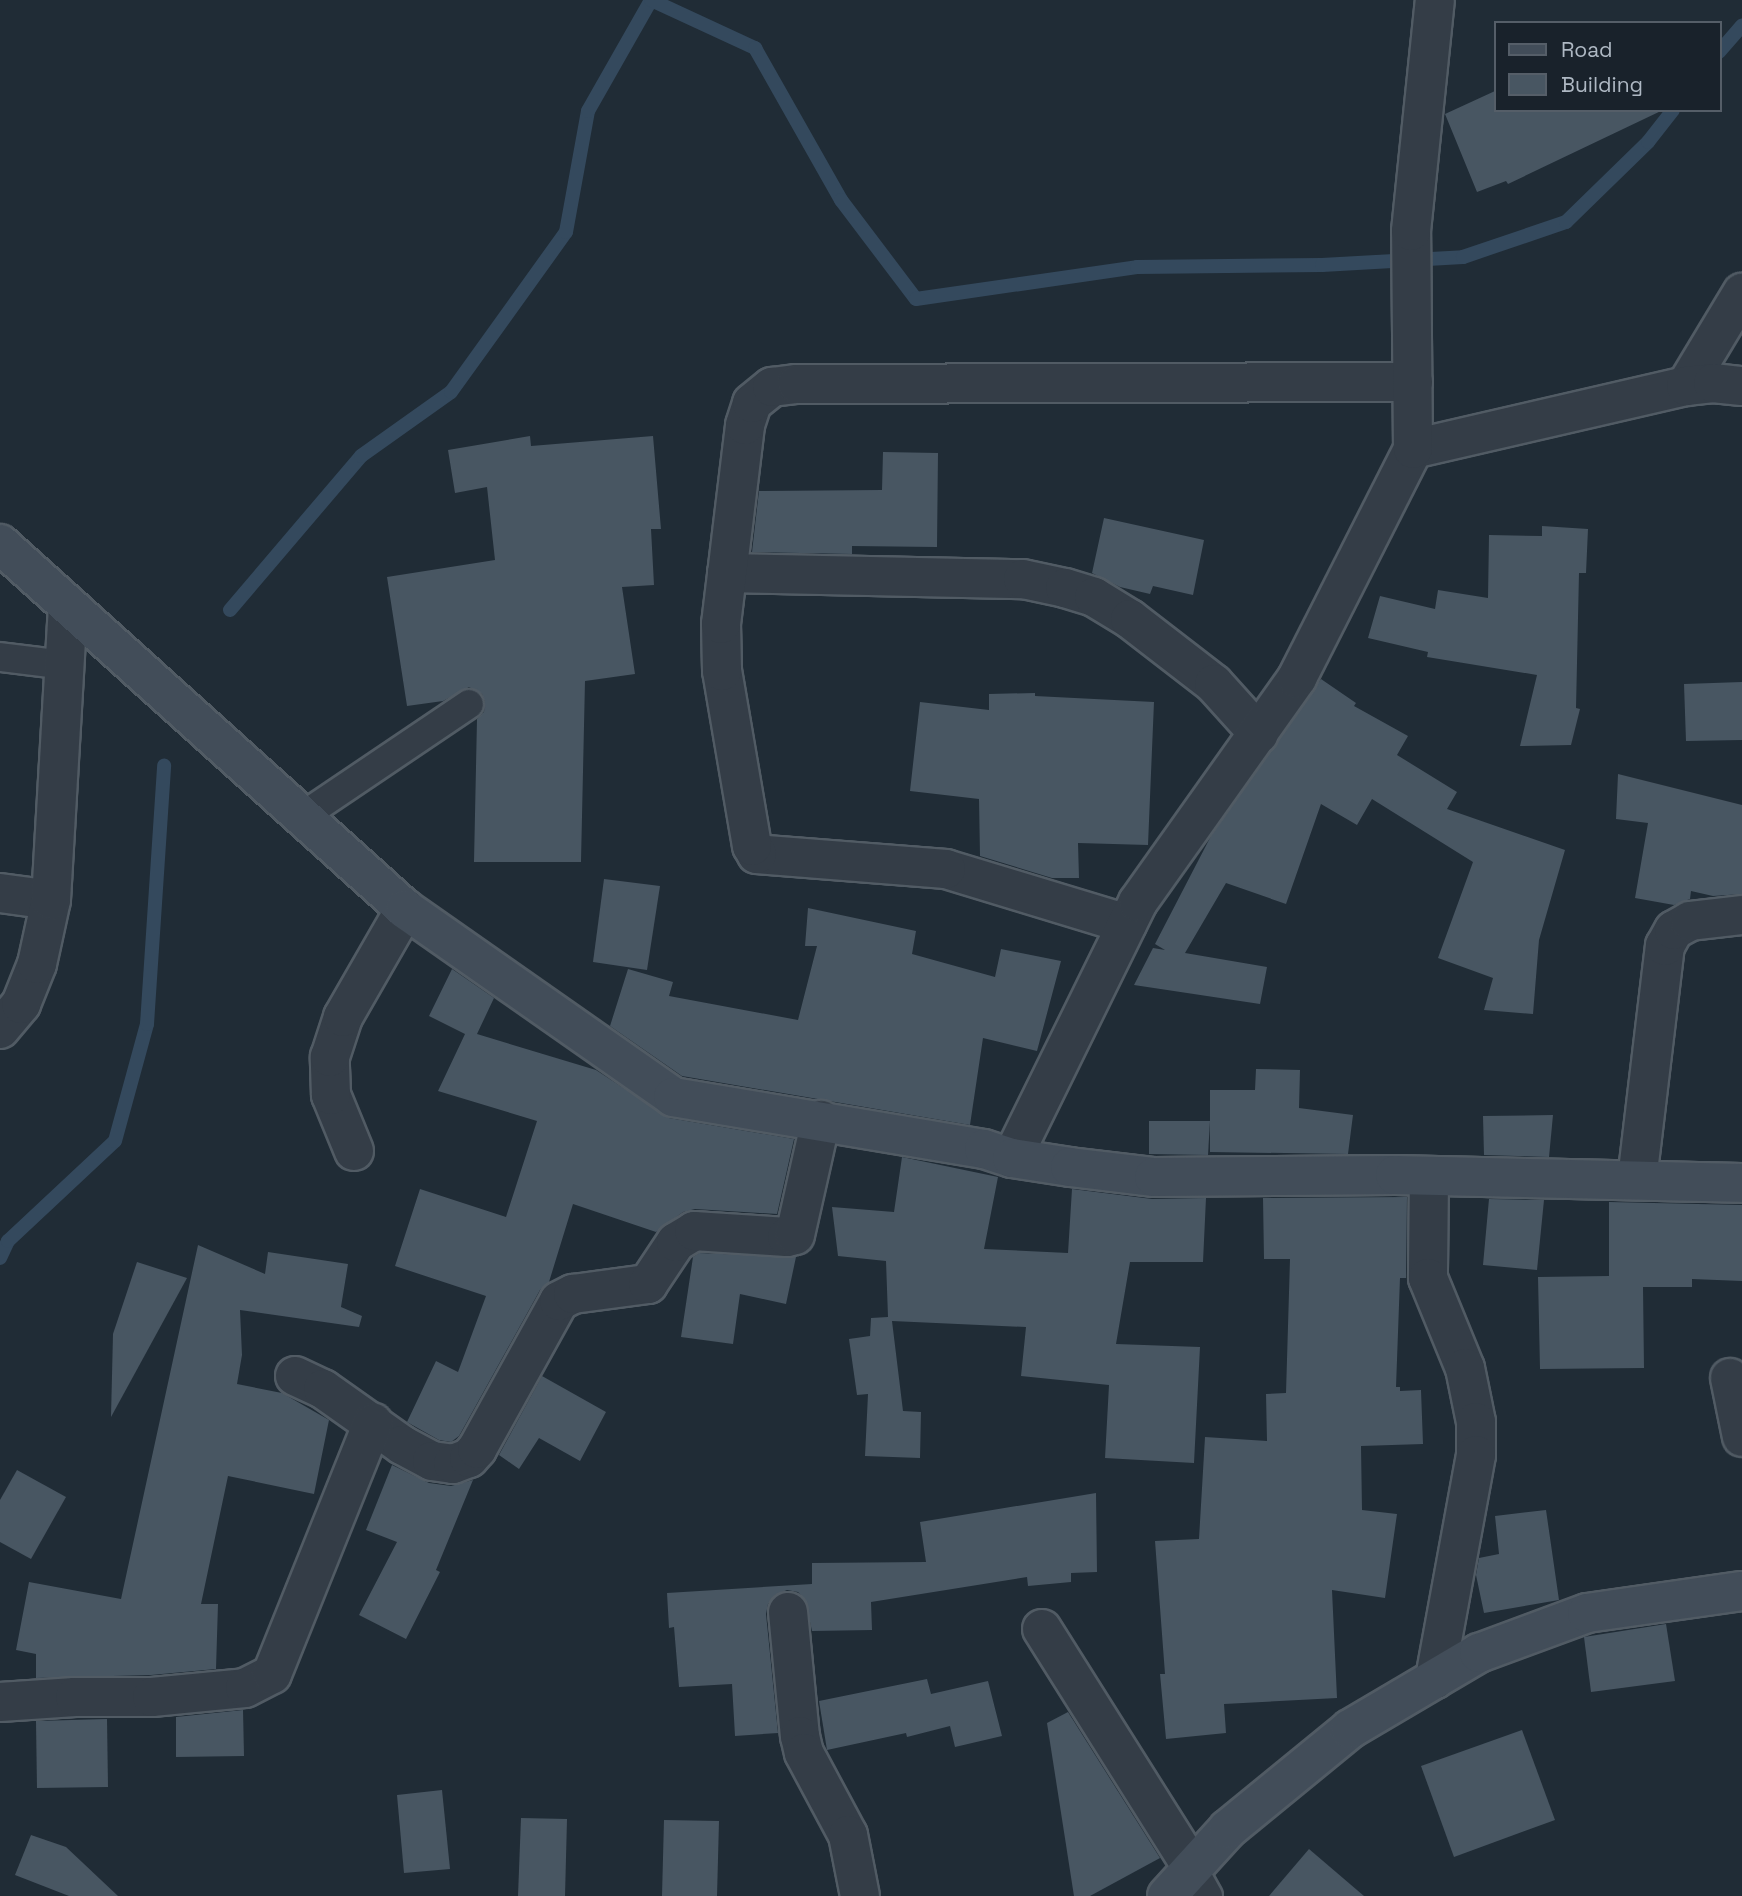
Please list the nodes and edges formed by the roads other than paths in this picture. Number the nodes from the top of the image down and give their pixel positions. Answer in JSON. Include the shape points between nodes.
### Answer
{"nodes":[{"id":1,"x":1435,"y":0,"type":"edge"},
{"id":2,"x":1742,"y":293,"type":"edge"},
{"id":3,"x":1413,"y":382,"type":"junction"},
{"id":4,"x":1686,"y":386,"type":"junction"},
{"id":5,"x":1742,"y":386,"type":"edge"},
{"id":6,"x":1413,"y":449,"type":"junction"},
{"id":7,"x":0,"y":544,"type":"edge"},
{"id":8,"x":727,"y":573,"type":"junction"},
{"id":9,"x":68,"y":608,"type":"junction"},
{"id":10,"x":0,"y":657,"type":"edge"},
{"id":11,"x":65,"y":665,"type":"junction"},
{"id":12,"x":469,"y":704,"type":"dead end"},
{"id":13,"x":1259,"y":734,"type":"junction"},
{"id":14,"x":303,"y":816,"type":"junction"},
{"id":15,"x":0,"y":893,"type":"edge"},
{"id":16,"x":51,"y":900,"type":"junction"},
{"id":17,"x":405,"y":909,"type":"junction"},
{"id":18,"x":1742,"y":915,"type":"edge"},
{"id":19,"x":1127,"y":924,"type":"junction"},
{"id":20,"x":0,"y":1029,"type":"edge"},
{"id":21,"x":821,"y":1120,"type":"junction"},
{"id":22,"x":354,"y":1151,"type":"dead end"},
{"id":23,"x":1012,"y":1157,"type":"junction"},
{"id":24,"x":1429,"y":1176,"type":"junction"},
{"id":25,"x":1637,"y":1180,"type":"junction"},
{"id":26,"x":1742,"y":1183,"type":"edge"},
{"id":27,"x":295,"y":1376,"type":"dead end"},
{"id":28,"x":1730,"y":1378,"type":"dead end"},
{"id":29,"x":373,"y":1423,"type":"junction"},
{"id":30,"x":1742,"y":1437,"type":"edge"},
{"id":31,"x":1742,"y":1591,"type":"edge"},
{"id":32,"x":788,"y":1612,"type":"dead end"},
{"id":33,"x":1042,"y":1629,"type":"dead end"},
{"id":34,"x":1435,"y":1679,"type":"junction"},
{"id":35,"x":0,"y":1702,"type":"edge"},
{"id":36,"x":1200,"y":1882,"type":"edge"},
{"id":37,"x":860,"y":1896,"type":"edge"},
{"id":38,"x":1167,"y":1896,"type":"edge"}],
"edges":[{"from":1,"to":3,"type":"street","via":[[1411,231]]},
{"from":2,"to":4,"type":"street"},
{"from":3,"to":6,"type":"street"},
{"from":3,"to":8,"type":"street","via":[[772,387],[752,403],[745,425]]},
{"from":4,"to":5,"type":"street"},
{"from":4,"to":6,"type":"street"},
{"from":6,"to":13,"type":"street","via":[[1297,678]]},
{"from":7,"to":9,"type":"street"},
{"from":8,"to":13,"type":"street","via":[[1023,579],[1065,588],[1094,597],[1130,618],[1214,684]]},
{"from":8,"to":19,"type":"street","via":[[722,671],[752,846],[757,853],[946,869]]},
{"from":9,"to":11,"type":"street"},
{"from":9,"to":14,"type":"street"},
{"from":10,"to":11,"type":"lane"},
{"from":11,"to":16,"type":"street"},
{"from":12,"to":14,"type":"lane"},
{"from":13,"to":19,"type":"street","via":[[1138,902]]},
{"from":14,"to":17,"type":"street"},
{"from":15,"to":16,"type":"street"},
{"from":16,"to":20,"type":"street","via":[[37,964],[20,1004]]},
{"from":17,"to":21,"type":"street","via":[[673,1097]]},
{"from":17,"to":22,"type":"street","via":[[344,1017],[330,1056],[331,1095]]},
{"from":18,"to":25,"type":"street","via":[[1690,921],[1674,930],[1665,946]]},
{"from":19,"to":23,"type":"street"},
{"from":21,"to":23,"type":"street"},
{"from":21,"to":29,"type":"street","via":[[795,1235],[694,1231],[676,1242],[648,1284],[573,1294],[559,1301],[469,1458],[453,1464],[432,1461]]},
{"from":23,"to":24,"type":"street","via":[[1154,1177]]},
{"from":24,"to":25,"type":"street"},
{"from":24,"to":34,"type":"street","via":[[1428,1278],[1465,1368],[1476,1422],[1476,1455]]},
{"from":25,"to":26,"type":"street"},
{"from":27,"to":29,"type":"street"},
{"from":28,"to":30,"type":"street"},
{"from":29,"to":35,"type":"street","via":[[272,1674],[245,1689]]},
{"from":31,"to":34,"type":"street","via":[[1587,1613],[1479,1653]]},
{"from":32,"to":37,"type":"street","via":[[804,1753],[848,1836]]},
{"from":33,"to":36,"type":"street"},
{"from":34,"to":36,"type":"street","via":[[1350,1729],[1228,1829]]},
{"from":36,"to":38,"type":"street"}]}
